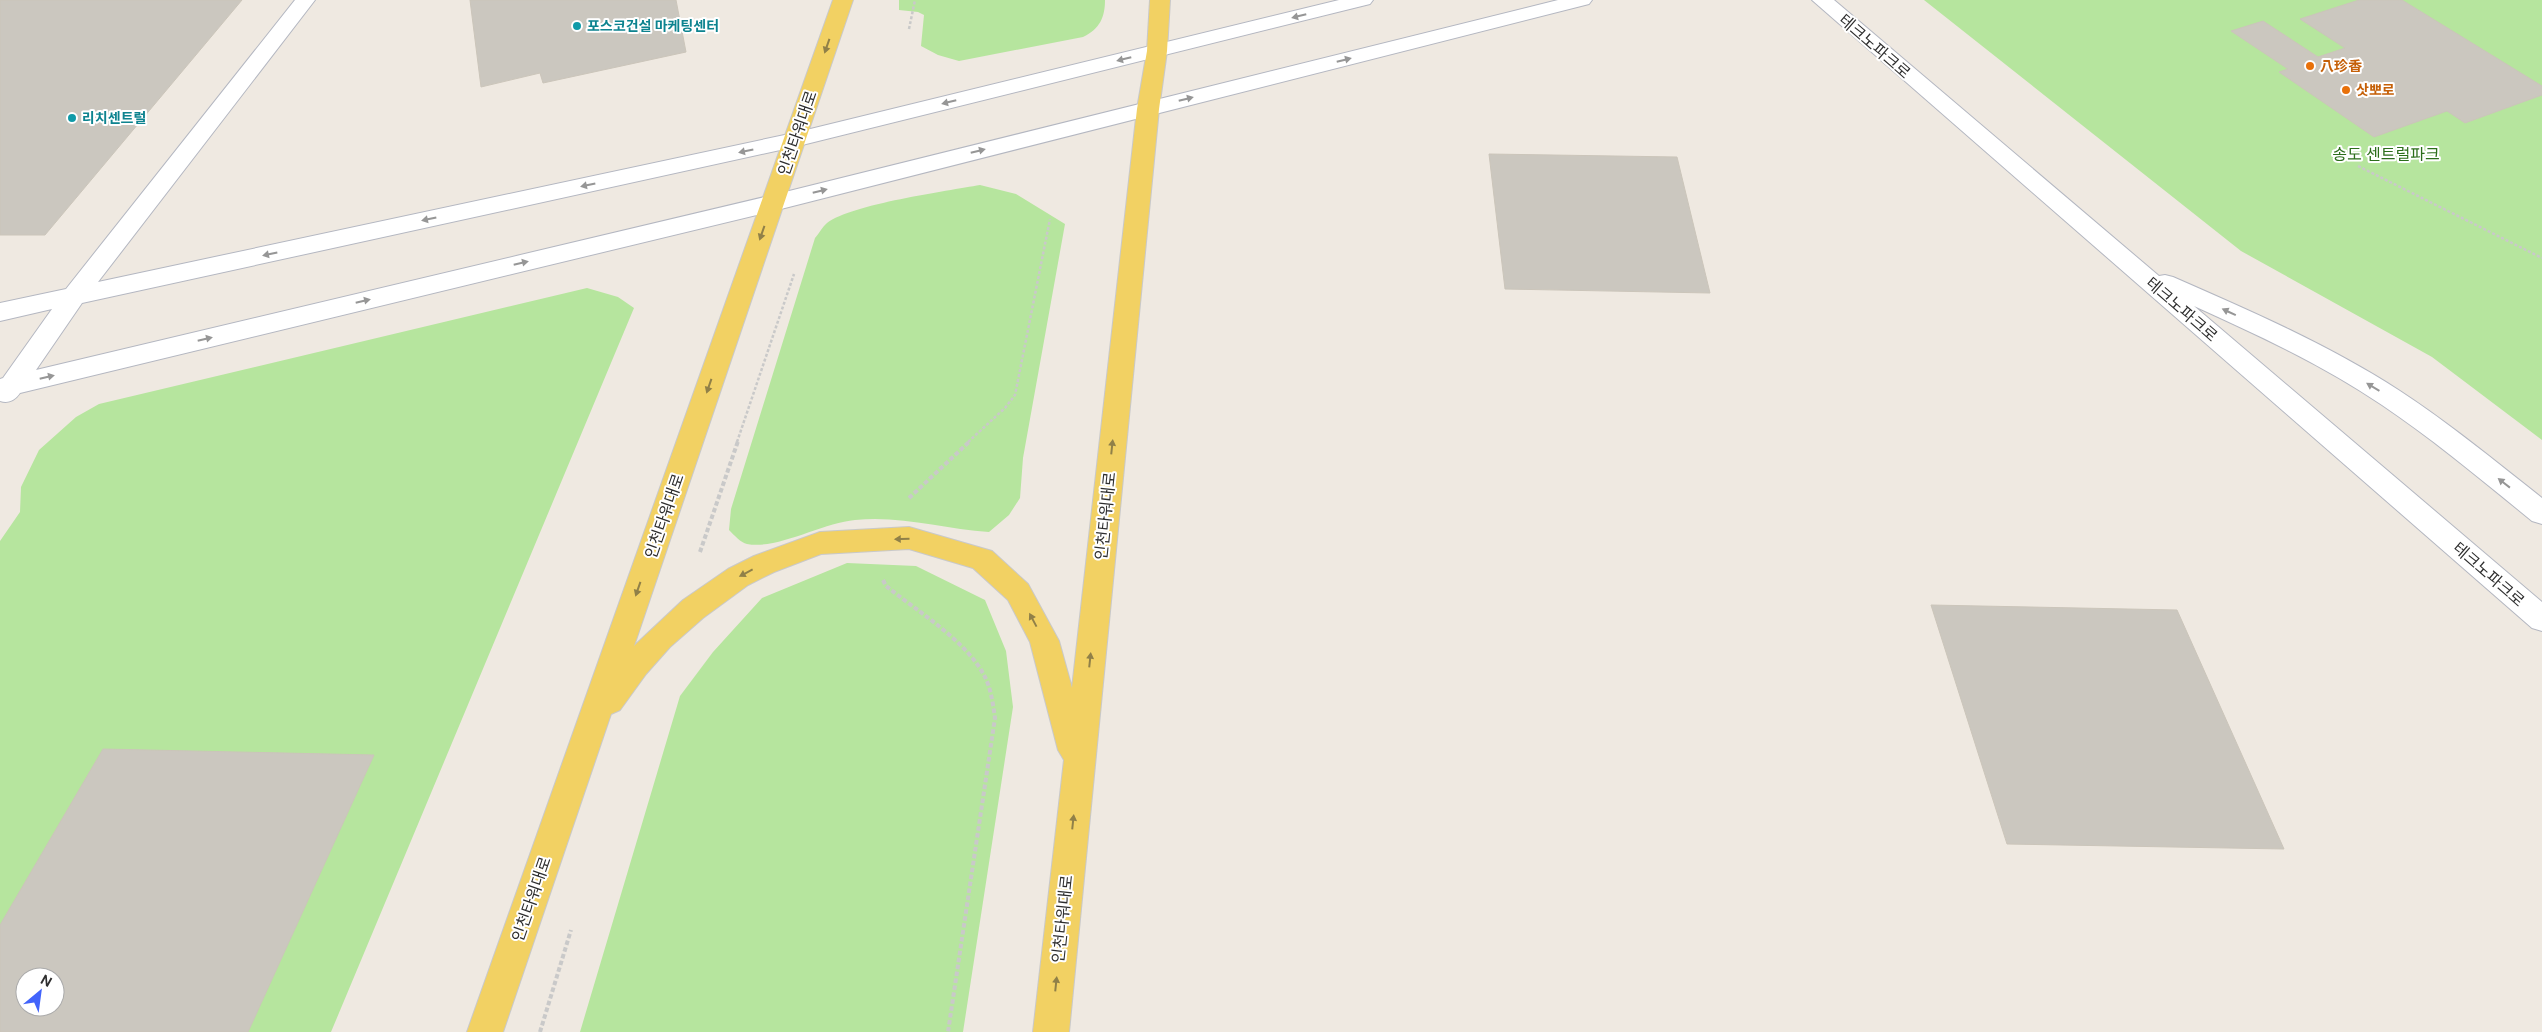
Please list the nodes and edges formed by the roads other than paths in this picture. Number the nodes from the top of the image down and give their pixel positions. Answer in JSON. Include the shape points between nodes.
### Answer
{"nodes":[{"id":1,"x":305,"y":0,"type":"edge"},
{"id":2,"x":843,"y":0,"type":"edge"},
{"id":3,"x":1160,"y":0,"type":"edge"},
{"id":4,"x":1363,"y":0,"type":"edge"},
{"id":5,"x":1582,"y":0,"type":"edge"},
{"id":6,"x":1822,"y":0,"type":"edge"},
{"id":7,"x":1157,"y":51,"type":"junction"},
{"id":8,"x":1148,"y":109,"type":"junction"},
{"id":9,"x":794,"y":140,"type":"junction"},
{"id":10,"x":773,"y":203,"type":"junction"},
{"id":11,"x":2137,"y":271,"type":"junction"},
{"id":12,"x":74,"y":296,"type":"junction"},
{"id":13,"x":0,"y":312,"type":"edge"},
{"id":14,"x":4,"y":391,"type":"edge"},
{"id":15,"x":2542,"y":513,"type":"edge"},
{"id":16,"x":2542,"y":619,"type":"edge"},
{"id":17,"x":590,"y":730,"type":"junction"},
{"id":18,"x":1078,"y":766,"type":"junction"},
{"id":19,"x":485,"y":1032,"type":"edge"},
{"id":20,"x":1050,"y":1032,"type":"edge"}],
"edges":[{"from":1,"to":12,"type":"street"},
{"from":2,"to":9,"type":"main road","name":"인천타워대로","one_way":true},
{"from":3,"to":7,"type":"main road","name":"인천타워대로"},
{"from":4,"to":7,"type":"street","one_way":true},
{"from":8,"to":5,"type":"street","one_way":true},
{"from":6,"to":11,"type":"street","name":"테크노파크로"},
{"from":7,"to":8,"type":"main road","name":"인천타워대로"},
{"from":7,"to":9,"type":"street","one_way":true},
{"from":10,"to":8,"type":"street","one_way":true},
{"from":18,"to":8,"type":"main road","name":"인천타워대로","one_way":true},
{"from":9,"to":10,"type":"main road","name":"인천타워대로"},
{"from":9,"to":12,"type":"street","one_way":true},
{"from":14,"to":10,"type":"street","one_way":true},
{"from":10,"to":17,"type":"main road","name":"인천타워대로","one_way":true},
{"from":15,"to":11,"type":"street","one_way":true,"via":[[2419,417],[2373,388],[2297,344]]},
{"from":11,"to":16,"type":"street","name":"테크노파크로"},
{"from":12,"to":13,"type":"street"},
{"from":12,"to":14,"type":"street"},
{"from":18,"to":17,"type":"main road","one_way":true,"via":[[1044,641],[1018,592],[982,559],[909,538],[820,543],[738,577],[693,609],[660,638],[635,665]]},
{"from":17,"to":19,"type":"main road","name":"인천타워대로"},
{"from":20,"to":18,"type":"main road","name":"인천타워대로","one_way":true}]}
